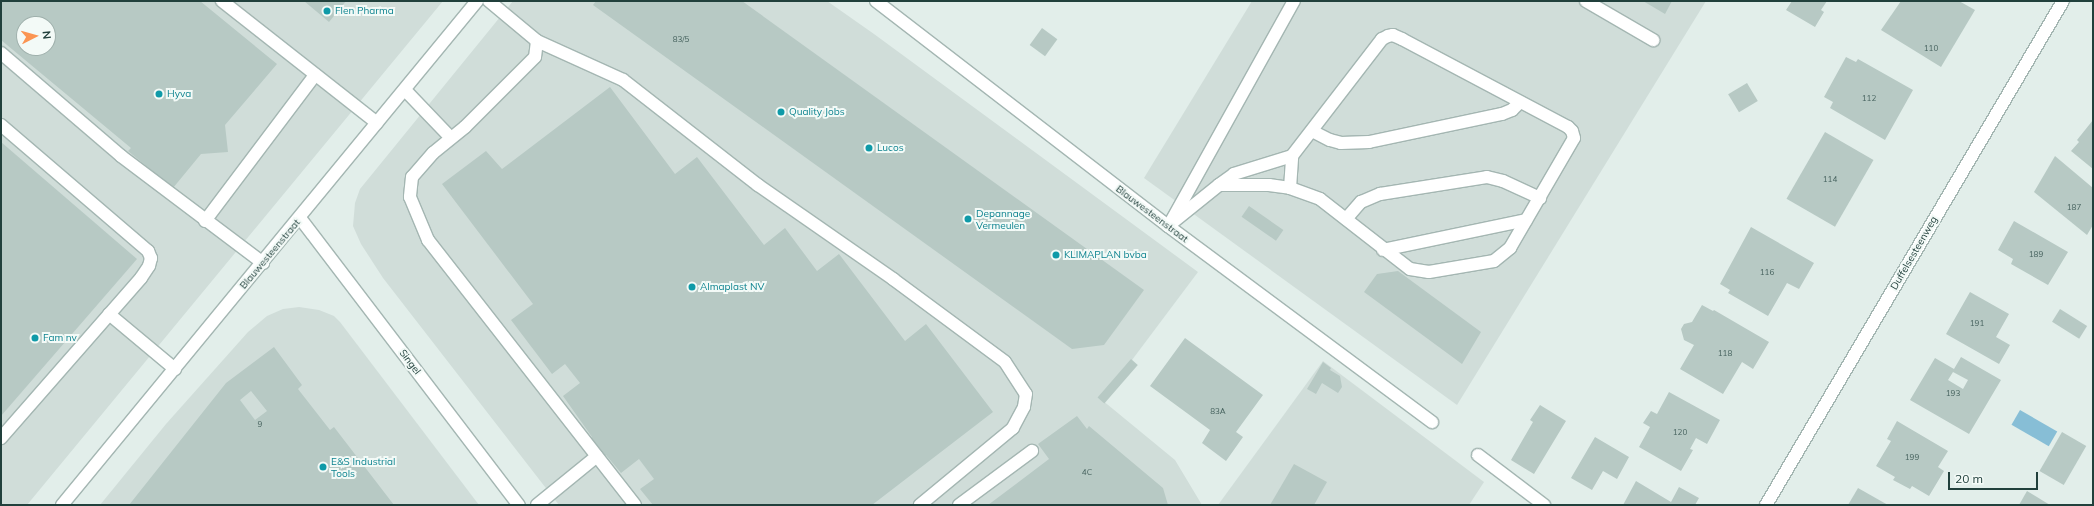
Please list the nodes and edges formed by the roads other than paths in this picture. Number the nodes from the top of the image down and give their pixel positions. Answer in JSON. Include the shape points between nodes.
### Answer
{"nodes":[{"id":1,"x":222,"y":1,"type":"edge"},
{"id":2,"x":477,"y":1,"type":"edge"},
{"id":3,"x":489,"y":1,"type":"edge"},
{"id":4,"x":876,"y":1,"type":"edge"},
{"id":5,"x":1294,"y":1,"type":"edge"},
{"id":6,"x":1586,"y":1,"type":"edge"},
{"id":7,"x":2063,"y":1,"type":"edge"},
{"id":8,"x":1653,"y":40,"type":"dead end"},
{"id":9,"x":536,"y":41,"type":"junction"},
{"id":10,"x":1,"y":53,"type":"edge"},
{"id":11,"x":315,"y":75,"type":"junction"},
{"id":12,"x":405,"y":90,"type":"junction"},
{"id":13,"x":1520,"y":102,"type":"junction"},
{"id":14,"x":377,"y":123,"type":"junction"},
{"id":15,"x":1,"y":125,"type":"edge"},
{"id":16,"x":1312,"y":131,"type":"junction"},
{"id":17,"x":451,"y":138,"type":"junction"},
{"id":18,"x":1292,"y":156,"type":"junction"},
{"id":19,"x":1219,"y":185,"type":"junction"},
{"id":20,"x":1290,"y":188,"type":"junction"},
{"id":21,"x":1540,"y":198,"type":"junction"},
{"id":22,"x":300,"y":218,"type":"junction"},
{"id":23,"x":1346,"y":219,"type":"junction"},
{"id":24,"x":1526,"y":220,"type":"junction"},
{"id":25,"x":205,"y":221,"type":"junction"},
{"id":26,"x":1168,"y":226,"type":"junction"},
{"id":27,"x":1384,"y":250,"type":"junction"},
{"id":28,"x":263,"y":263,"type":"junction"},
{"id":29,"x":109,"y":314,"type":"junction"},
{"id":30,"x":175,"y":369,"type":"junction"},
{"id":31,"x":1432,"y":422,"type":"dead end"},
{"id":32,"x":1,"y":438,"type":"edge"},
{"id":33,"x":1032,"y":452,"type":"dead end"},
{"id":34,"x":1478,"y":455,"type":"dead end"},
{"id":35,"x":597,"y":456,"type":"junction"},
{"id":36,"x":62,"y":505,"type":"edge"},
{"id":37,"x":519,"y":505,"type":"edge"},
{"id":38,"x":537,"y":505,"type":"edge"},
{"id":39,"x":635,"y":505,"type":"edge"},
{"id":40,"x":920,"y":505,"type":"edge"},
{"id":41,"x":959,"y":505,"type":"edge"},
{"id":42,"x":1544,"y":505,"type":"edge"},
{"id":43,"x":1766,"y":505,"type":"edge"}],
"edges":[{"from":1,"to":11,"type":"street"},
{"from":2,"to":12,"type":"street","name":"Blauwesteenstraat"},
{"from":3,"to":9,"type":"street"},
{"from":4,"to":26,"type":"street","name":"Blauwesteenstraat"},
{"from":5,"to":26,"type":"street"},
{"from":6,"to":8,"type":"street"},
{"from":7,"to":43,"type":"street","name":"Duffelsesteenweg"},
{"from":9,"to":17,"type":"street","via":[[535,57],[528,66]]},
{"from":9,"to":40,"type":"street","via":[[623,80],[758,185],[893,279],[1005,362],[1026,394],[1024,407],[1013,428]]},
{"from":10,"to":25,"type":"street","via":[[122,156]]},
{"from":11,"to":14,"type":"street"},
{"from":11,"to":25,"type":"street"},
{"from":12,"to":14,"type":"street","name":"Blauwesteenstraat"},
{"from":12,"to":17,"type":"street"},
{"from":13,"to":16,"type":"street","via":[[1512,110],[1502,114],[1369,142],[1341,143]]},
{"from":13,"to":16,"type":"street","via":[[1393,35],[1382,39]]},
{"from":13,"to":21,"type":"street","via":[[1568,127],[1574,138]]},
{"from":14,"to":22,"type":"street","name":"Blauwesteenstraat"},
{"from":15,"to":29,"type":"street","via":[[148,251],[151,258],[149,266]]},
{"from":16,"to":18,"type":"street"},
{"from":17,"to":35,"type":"street","via":[[433,153],[412,178],[410,197],[428,240]]},
{"from":18,"to":19,"type":"street","via":[[1234,174]]},
{"from":18,"to":20,"type":"street"},
{"from":19,"to":20,"type":"street"},
{"from":19,"to":26,"type":"street"},
{"from":20,"to":23,"type":"street","via":[[1320,199]]},
{"from":21,"to":23,"type":"street","via":[[1503,181],[1487,177],[1380,194],[1361,202]]},
{"from":21,"to":24,"type":"street"},
{"from":22,"to":28,"type":"street","name":"Blauwesteenstraat"},
{"from":22,"to":37,"type":"street","name":"Singel"},
{"from":23,"to":27,"type":"street"},
{"from":24,"to":27,"type":"street"},
{"from":24,"to":27,"type":"street","via":[[1510,248],[1494,261],[1420,272],[1410,269]]},
{"from":25,"to":28,"type":"street"},
{"from":26,"to":31,"type":"street","name":"Blauwesteenstraat"},
{"from":28,"to":30,"type":"street","name":"Blauwesteenstraat"},
{"from":29,"to":30,"type":"street"},
{"from":29,"to":32,"type":"street"},
{"from":30,"to":36,"type":"street","name":"Blauwesteenstraat"},
{"from":33,"to":41,"type":"street"},
{"from":34,"to":42,"type":"street"},
{"from":35,"to":38,"type":"street"},
{"from":35,"to":39,"type":"street"}]}
